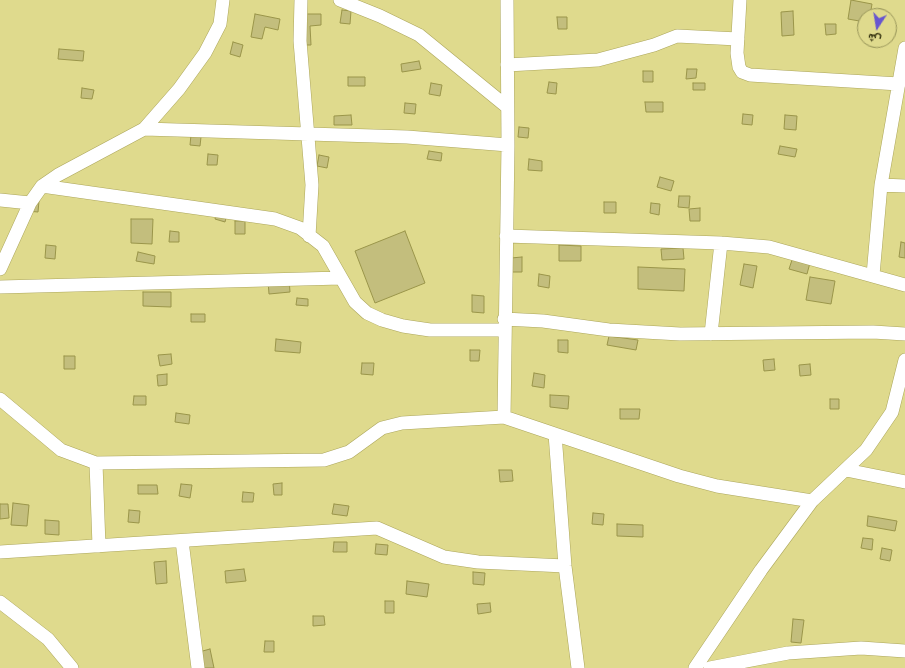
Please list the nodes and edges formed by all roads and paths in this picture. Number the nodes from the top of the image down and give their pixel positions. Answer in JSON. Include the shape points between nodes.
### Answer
{"nodes":[{"id":1,"x":223,"y":0,"type":"edge"},
{"id":2,"x":301,"y":0,"type":"edge"},
{"id":3,"x":340,"y":0,"type":"edge"},
{"id":4,"x":507,"y":0,"type":"edge"},
{"id":5,"x":740,"y":0,"type":"edge"},
{"id":6,"x":738,"y":39,"type":"junction"},
{"id":7,"x":905,"y":48,"type":"edge"},
{"id":8,"x":507,"y":65,"type":"junction"},
{"id":9,"x":900,"y":90,"type":"edge"},
{"id":10,"x":506,"y":106,"type":"junction"},
{"id":11,"x":144,"y":129,"type":"junction"},
{"id":12,"x":307,"y":136,"type":"junction"},
{"id":13,"x":508,"y":145,"type":"junction"},
{"id":14,"x":881,"y":185,"type":"junction"},
{"id":15,"x":42,"y":186,"type":"junction"},
{"id":16,"x":905,"y":186,"type":"edge"},
{"id":17,"x":0,"y":200,"type":"edge"},
{"id":18,"x":30,"y":203,"type":"junction"},
{"id":19,"x":309,"y":236,"type":"junction"},
{"id":20,"x":506,"y":236,"type":"junction"},
{"id":21,"x":720,"y":243,"type":"junction"},
{"id":22,"x":0,"y":269,"type":"edge"},
{"id":23,"x":873,"y":275,"type":"junction"},
{"id":24,"x":341,"y":278,"type":"junction"},
{"id":25,"x":905,"y":285,"type":"edge"},
{"id":26,"x":0,"y":286,"type":"edge"},
{"id":27,"x":504,"y":324,"type":"junction"},
{"id":28,"x":711,"y":334,"type":"junction"},
{"id":29,"x":905,"y":334,"type":"edge"},
{"id":30,"x":905,"y":360,"type":"edge"},
{"id":31,"x":0,"y":399,"type":"edge"},
{"id":32,"x":504,"y":417,"type":"junction"},
{"id":33,"x":555,"y":434,"type":"junction"},
{"id":34,"x":96,"y":463,"type":"junction"},
{"id":35,"x":846,"y":470,"type":"junction"},
{"id":36,"x":905,"y":482,"type":"edge"},
{"id":37,"x":812,"y":501,"type":"junction"},
{"id":38,"x":182,"y":541,"type":"junction"},
{"id":39,"x":99,"y":546,"type":"junction"},
{"id":40,"x":0,"y":552,"type":"edge"},
{"id":41,"x":565,"y":566,"type":"junction"},
{"id":42,"x":1,"y":604,"type":"edge"},
{"id":43,"x":905,"y":651,"type":"edge"},
{"id":44,"x":72,"y":668,"type":"edge"},
{"id":45,"x":198,"y":668,"type":"edge"},
{"id":46,"x":578,"y":668,"type":"edge"},
{"id":47,"x":695,"y":668,"type":"edge"},
{"id":48,"x":710,"y":668,"type":"edge"}],
"edges":[{"from":1,"to":11,"type":"street","via":[[220,24],[205,52],[179,89]]},
{"from":2,"to":12,"type":"street","via":[[300,41]]},
{"from":3,"to":10,"type":"street","via":[[419,35]]},
{"from":4,"to":8,"type":"street"},
{"from":5,"to":6,"type":"street"},
{"from":6,"to":8,"type":"street","via":[[677,36],[598,60]]},
{"from":6,"to":9,"type":"street","via":[[739,67],[742,72],[750,75]]},
{"from":7,"to":9,"type":"street"},
{"from":8,"to":10,"type":"street"},
{"from":9,"to":14,"type":"street"},
{"from":10,"to":13,"type":"street"},
{"from":11,"to":12,"type":"street"},
{"from":11,"to":15,"type":"street"},
{"from":12,"to":13,"type":"street","via":[[407,137]]},
{"from":12,"to":19,"type":"street","via":[[312,185]]},
{"from":13,"to":20,"type":"street"},
{"from":14,"to":16,"type":"street"},
{"from":14,"to":23,"type":"street"},
{"from":15,"to":18,"type":"street"},
{"from":15,"to":19,"type":"street","via":[[276,219],[300,228]]},
{"from":17,"to":18,"type":"street"},
{"from":18,"to":22,"type":"street"},
{"from":19,"to":24,"type":"street","via":[[323,246]]},
{"from":20,"to":21,"type":"street"},
{"from":20,"to":27,"type":"street"},
{"from":21,"to":23,"type":"street","via":[[769,247]]},
{"from":21,"to":28,"type":"street"},
{"from":23,"to":25,"type":"street"},
{"from":24,"to":26,"type":"street"},
{"from":24,"to":27,"type":"street","via":[[355,302],[367,313],[403,326],[430,330]]},
{"from":27,"to":28,"type":"street","via":[[543,321],[617,330]]},
{"from":27,"to":32,"type":"street"},
{"from":28,"to":29,"type":"street"},
{"from":30,"to":35,"type":"street","via":[[892,412],[866,450]]},
{"from":31,"to":34,"type":"street","via":[[61,450]]},
{"from":32,"to":33,"type":"street"},
{"from":32,"to":34,"type":"street","via":[[395,424],[382,428],[349,452],[324,460]]},
{"from":33,"to":37,"type":"street","via":[[679,476],[717,486]]},
{"from":33,"to":41,"type":"street"},
{"from":34,"to":39,"type":"street"},
{"from":35,"to":36,"type":"street"},
{"from":35,"to":37,"type":"street"},
{"from":37,"to":47,"type":"street","via":[[761,570]]},
{"from":38,"to":39,"type":"street"},
{"from":38,"to":41,"type":"street","via":[[377,528],[444,556],[478,562]]},
{"from":38,"to":45,"type":"street"},
{"from":39,"to":40,"type":"street"},
{"from":41,"to":46,"type":"street"},
{"from":42,"to":44,"type":"street","via":[[48,639]]},
{"from":43,"to":48,"type":"street","via":[[862,648],[788,653]]}]}
